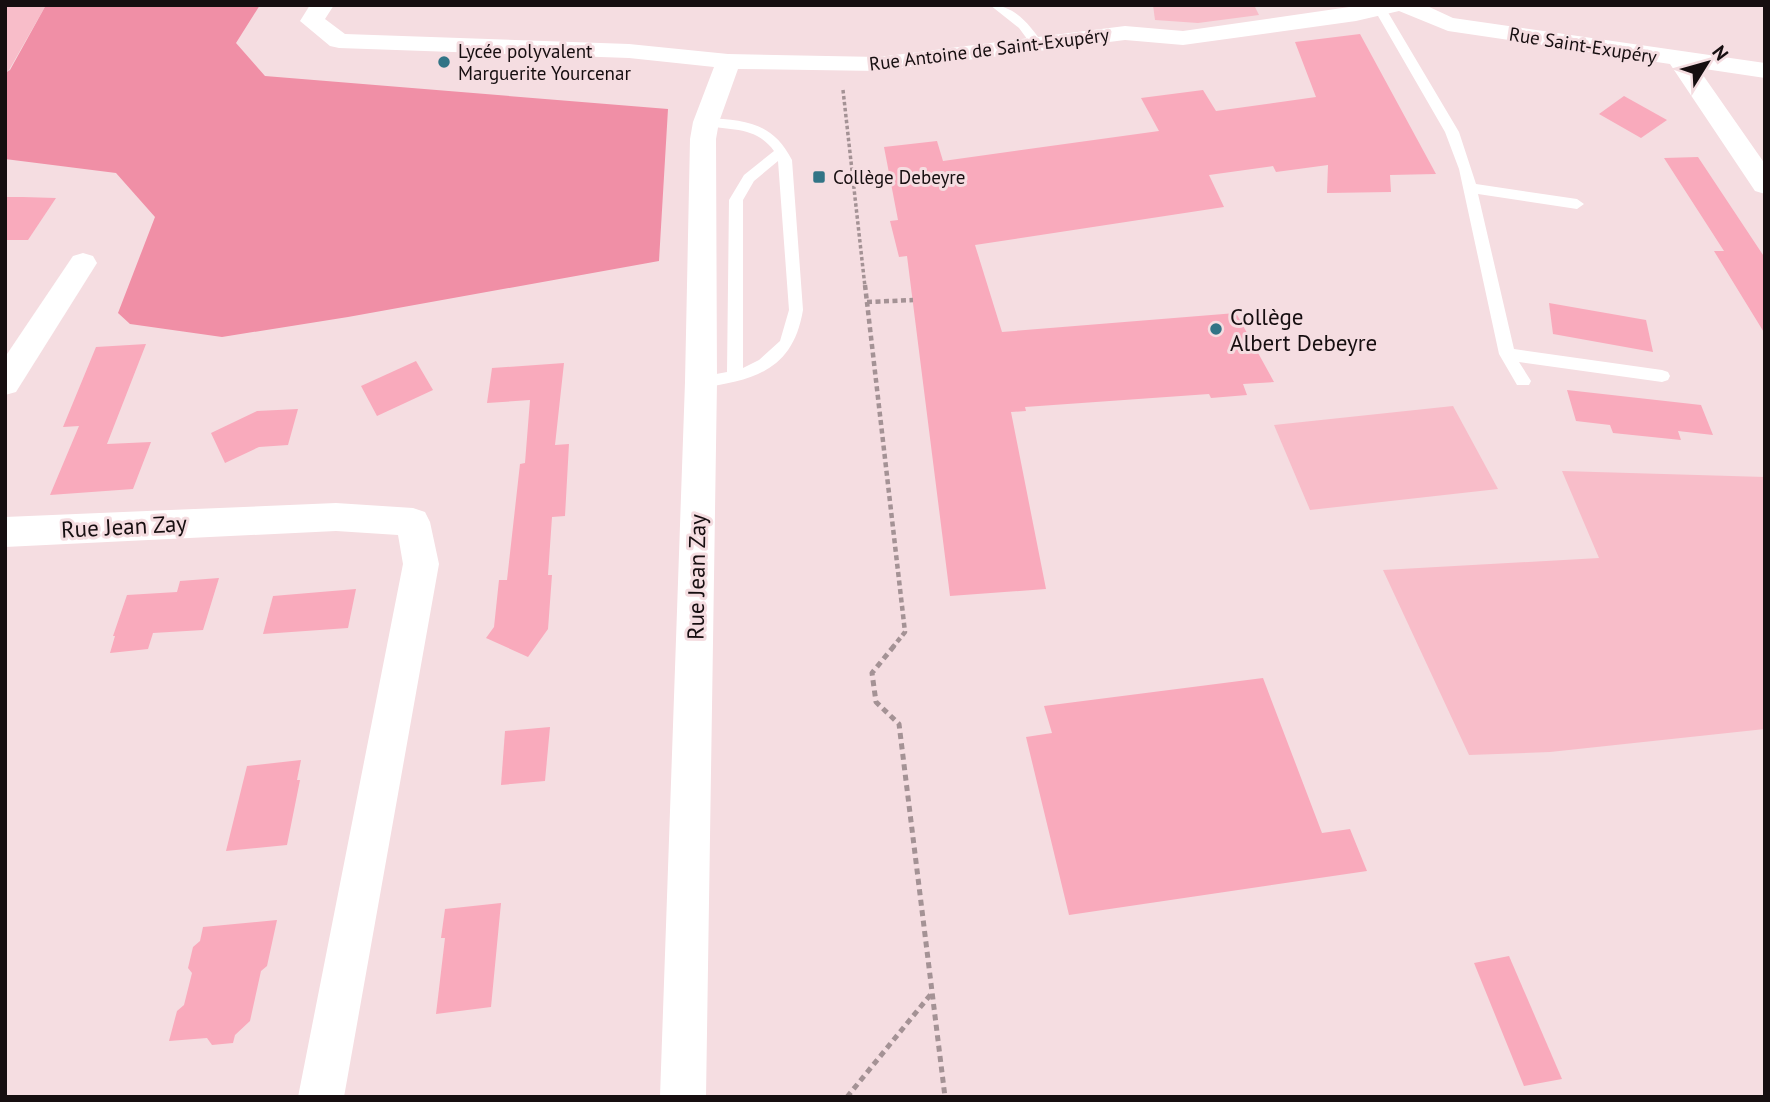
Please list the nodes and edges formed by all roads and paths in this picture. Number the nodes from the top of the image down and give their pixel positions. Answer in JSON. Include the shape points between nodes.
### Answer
{"nodes":[{"id":1,"x":322,"y":5,"type":"edge"},
{"id":2,"x":996,"y":5,"type":"edge"},
{"id":3,"x":1405,"y":5,"type":"edge"},
{"id":4,"x":1387,"y":7,"type":"edge"},
{"id":5,"x":1037,"y":44,"type":"junction"},
{"id":6,"x":1679,"y":59,"type":"junction"},
{"id":7,"x":728,"y":61,"type":"junction"},
{"id":8,"x":841,"y":64,"type":"junction"},
{"id":9,"x":1765,"y":71,"type":"edge"},
{"id":10,"x":706,"y":122,"type":"junction"},
{"id":11,"x":782,"y":151,"type":"junction"},
{"id":12,"x":1765,"y":185,"type":"edge"},
{"id":13,"x":1471,"y":188,"type":"junction"},
{"id":14,"x":1577,"y":204,"type":"dead end"},
{"id":15,"x":83,"y":263,"type":"dead end"},
{"id":16,"x":913,"y":300,"type":"dead end"},
{"id":17,"x":867,"y":302,"type":"junction"},
{"id":18,"x":1507,"y":354,"type":"junction"},
{"id":19,"x":1661,"y":376,"type":"dead end"},
{"id":20,"x":718,"y":379,"type":"junction"},
{"id":21,"x":1523,"y":381,"type":"dead end"},
{"id":22,"x":5,"y":383,"type":"edge"},
{"id":23,"x":5,"y":532,"type":"edge"},
{"id":24,"x":932,"y":993,"type":"junction"},
{"id":25,"x":321,"y":1097,"type":"edge"},
{"id":26,"x":682,"y":1097,"type":"edge"},
{"id":27,"x":847,"y":1097,"type":"edge"},
{"id":28,"x":945,"y":1097,"type":"edge"}],
"edges":[{"from":1,"to":7,"type":"street","name":"Rue Antoine de Saint-Exupéry","via":[[312,21],[339,41],[629,51]]},
{"from":2,"to":5,"type":"lane","via":[[1023,25]]},
{"from":3,"to":6,"type":"street","name":"Rue Saint-Exupéry","via":[[1447,24]]},
{"from":4,"to":5,"type":"street","name":"Rue Antoine de Saint-Exupéry","via":[[1182,38],[1125,33]]},
{"from":4,"to":13,"type":"lane","via":[[1452,132]]},
{"from":5,"to":8,"type":"street","name":"Rue Antoine de Saint-Exupéry","via":[[902,62]]},
{"from":6,"to":9,"type":"street","name":"Rue Saint-Exupéry"},
{"from":6,"to":12,"type":"street"},
{"from":7,"to":8,"type":"street","name":"Rue Antoine de Saint-Exupéry"},
{"from":7,"to":10,"type":"street","name":"Rue Jean Zay"},
{"from":8,"to":17,"type":"path"},
{"from":10,"to":11,"type":"lane","via":[[753,126]]},
{"from":10,"to":20,"type":"street","name":"Rue Jean Zay","via":[[703,139]]},
{"from":11,"to":20,"type":"lane","via":[[749,177],[736,200]]},
{"from":11,"to":20,"type":"lane","via":[[794,326],[788,343],[773,360]]},
{"from":13,"to":14,"type":"lane"},
{"from":13,"to":18,"type":"lane"},
{"from":15,"to":22,"type":"street"},
{"from":16,"to":17,"type":"path"},
{"from":17,"to":24,"type":"path","via":[[905,632],[872,673],[876,702],[899,724]]},
{"from":18,"to":19,"type":"lane"},
{"from":18,"to":21,"type":"lane"},
{"from":20,"to":26,"type":"street","name":"Rue Jean Zay"},
{"from":23,"to":25,"type":"street","name":"Rue Jean Zay","via":[[336,517],[414,522],[421,564]]},
{"from":24,"to":27,"type":"path"},
{"from":24,"to":28,"type":"path"}]}
